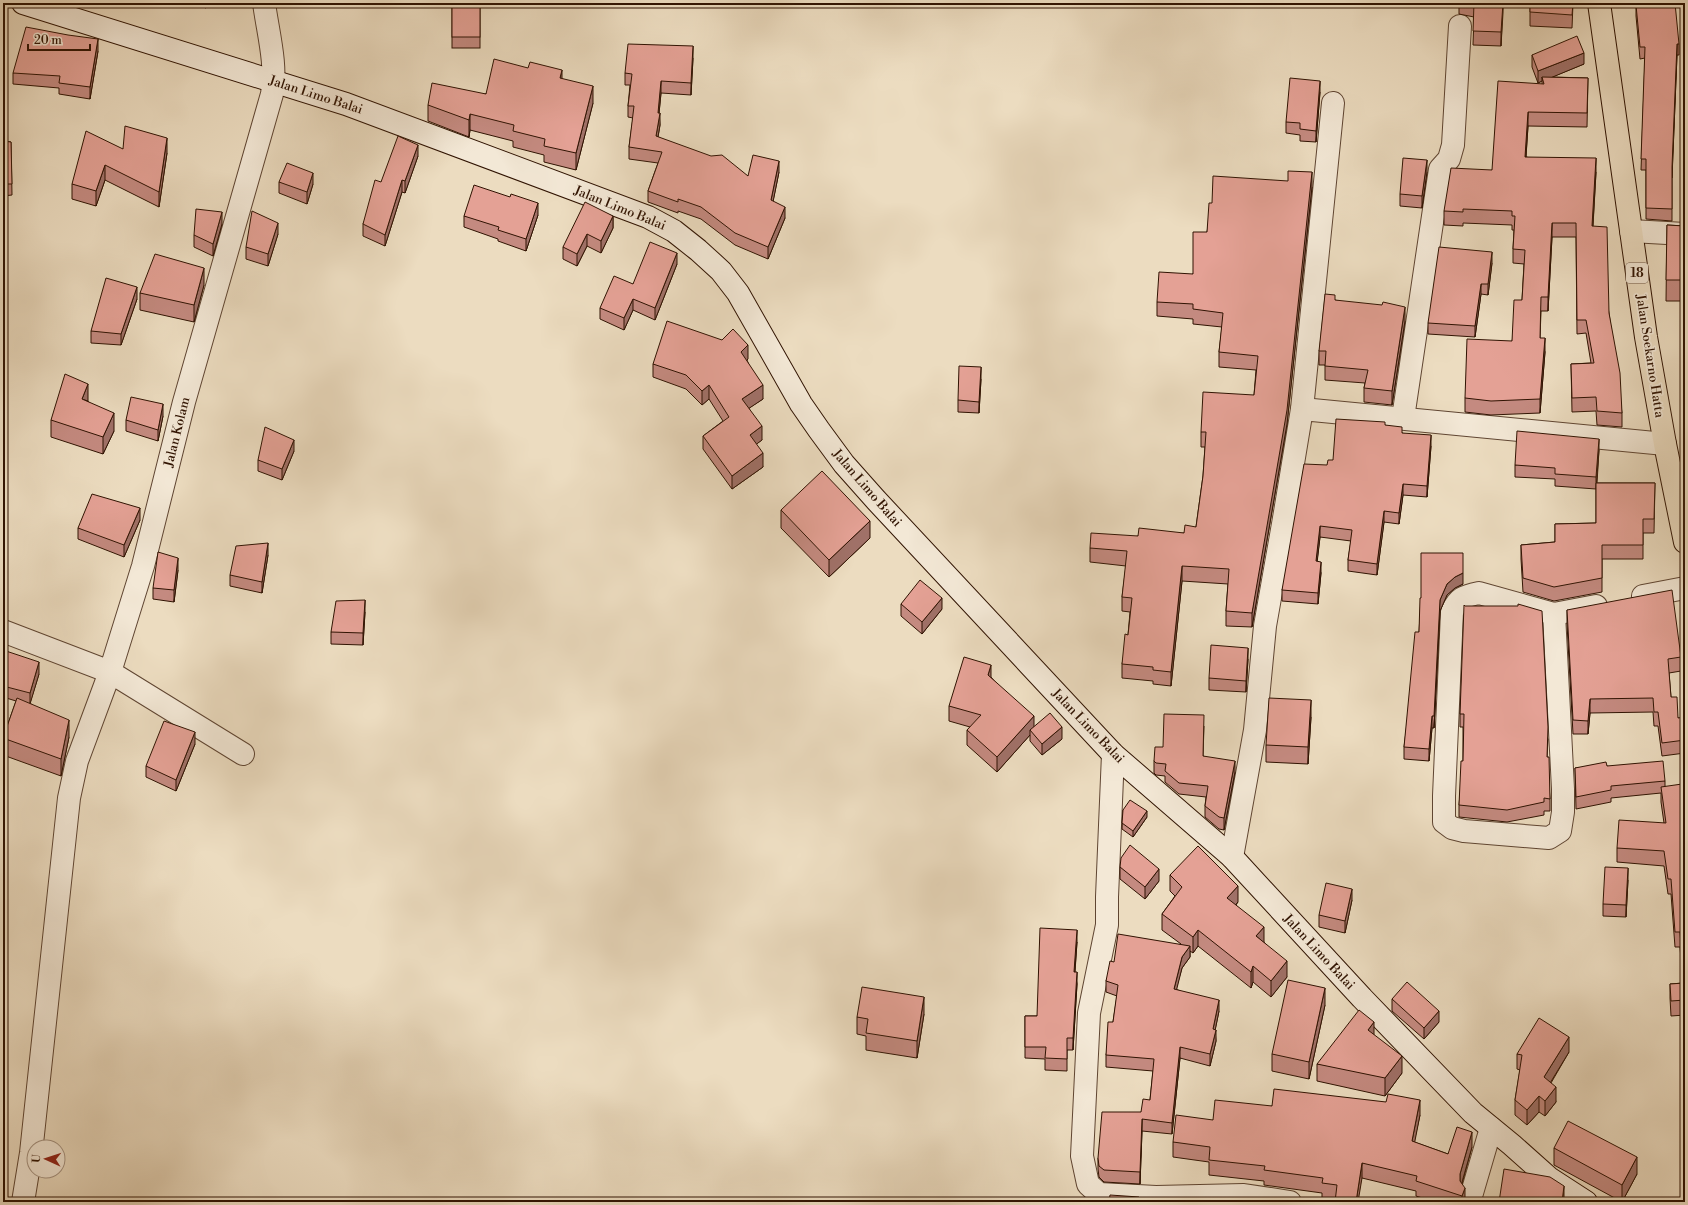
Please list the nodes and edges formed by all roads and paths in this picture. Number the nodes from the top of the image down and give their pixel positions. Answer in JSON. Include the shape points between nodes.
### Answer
{"nodes":[{"id":1,"x":23,"y":3,"type":"edge"},
{"id":2,"x":264,"y":3,"type":"edge"},
{"id":3,"x":1599,"y":3,"type":"edge"},
{"id":4,"x":1460,"y":26,"type":"dead end"},
{"id":5,"x":274,"y":80,"type":"junction"},
{"id":6,"x":1333,"y":103,"type":"dead end"},
{"id":7,"x":1631,"y":231,"type":"junction"},
{"id":8,"x":1685,"y":234,"type":"edge"},
{"id":9,"x":1302,"y":409,"type":"junction"},
{"id":10,"x":1403,"y":418,"type":"junction"},
{"id":11,"x":1665,"y":444,"type":"junction"},
{"id":12,"x":1684,"y":534,"type":"edge"},
{"id":13,"x":1685,"y":588,"type":"edge"},
{"id":14,"x":1554,"y":614,"type":"junction"},
{"id":15,"x":3,"y":631,"type":"edge"},
{"id":16,"x":110,"y":672,"type":"junction"},
{"id":17,"x":243,"y":754,"type":"dead end"},
{"id":18,"x":1113,"y":754,"type":"junction"},
{"id":19,"x":1232,"y":857,"type":"junction"},
{"id":20,"x":1491,"y":1128,"type":"junction"},
{"id":21,"x":1472,"y":1193,"type":"dead end"},
{"id":22,"x":23,"y":1202,"type":"edge"},
{"id":23,"x":1290,"y":1202,"type":"edge"},
{"id":24,"x":1586,"y":1202,"type":"edge"}],
"edges":[{"from":1,"to":5,"type":"street","name":"Jalan Limo Balai"},
{"from":2,"to":5,"type":"street","name":"Jalan Kolam"},
{"from":3,"to":7,"type":"highway","name":"Jalan Soekarno Hatta","number":"18"},
{"from":4,"to":10,"type":"street","via":[[1453,145],[1449,159],[1440,169]]},
{"from":5,"to":16,"type":"street","name":"Jalan Kolam","via":[[268,109],[184,402],[143,566]]},
{"from":5,"to":18,"type":"street","name":"Jalan Limo Balai","via":[[346,104],[648,217],[674,231],[698,250],[721,271],[738,293],[801,404],[844,464]]},
{"from":6,"to":9,"type":"street"},
{"from":7,"to":8,"type":"street"},
{"from":7,"to":11,"type":"highway","name":"Jalan Soekarno Hatta","number":"18"},
{"from":9,"to":10,"type":"street"},
{"from":9,"to":19,"type":"street","via":[[1265,626],[1255,730]]},
{"from":10,"to":11,"type":"street"},
{"from":11,"to":12,"type":"highway","name":"Jalan Soekarno Hatta","number":"18"},
{"from":13,"to":14,"type":"street"},
{"from":14,"to":14,"type":"street","via":[[1479,593],[1456,602],[1452,612],[1444,796],[1444,822],[1452,828],[1549,838],[1560,831],[1563,789]]},
{"from":15,"to":16,"type":"street"},
{"from":16,"to":17,"type":"street"},
{"from":16,"to":22,"type":"street","name":"Jalan Kolam","via":[[77,761],[69,798],[31,1153]]},
{"from":18,"to":19,"type":"street","name":"Jalan Limo Balai"},
{"from":18,"to":23,"type":"street","via":[[1107,925],[1089,1019],[1082,1156],[1088,1184],[1098,1194],[1156,1197],[1244,1195]]},
{"from":19,"to":20,"type":"street","name":"Jalan Limo Balai","via":[[1362,998],[1473,1113]]},
{"from":20,"to":21,"type":"street"},
{"from":20,"to":24,"type":"street","name":"Jalan Limo Balai","via":[[1549,1178]]}]}
